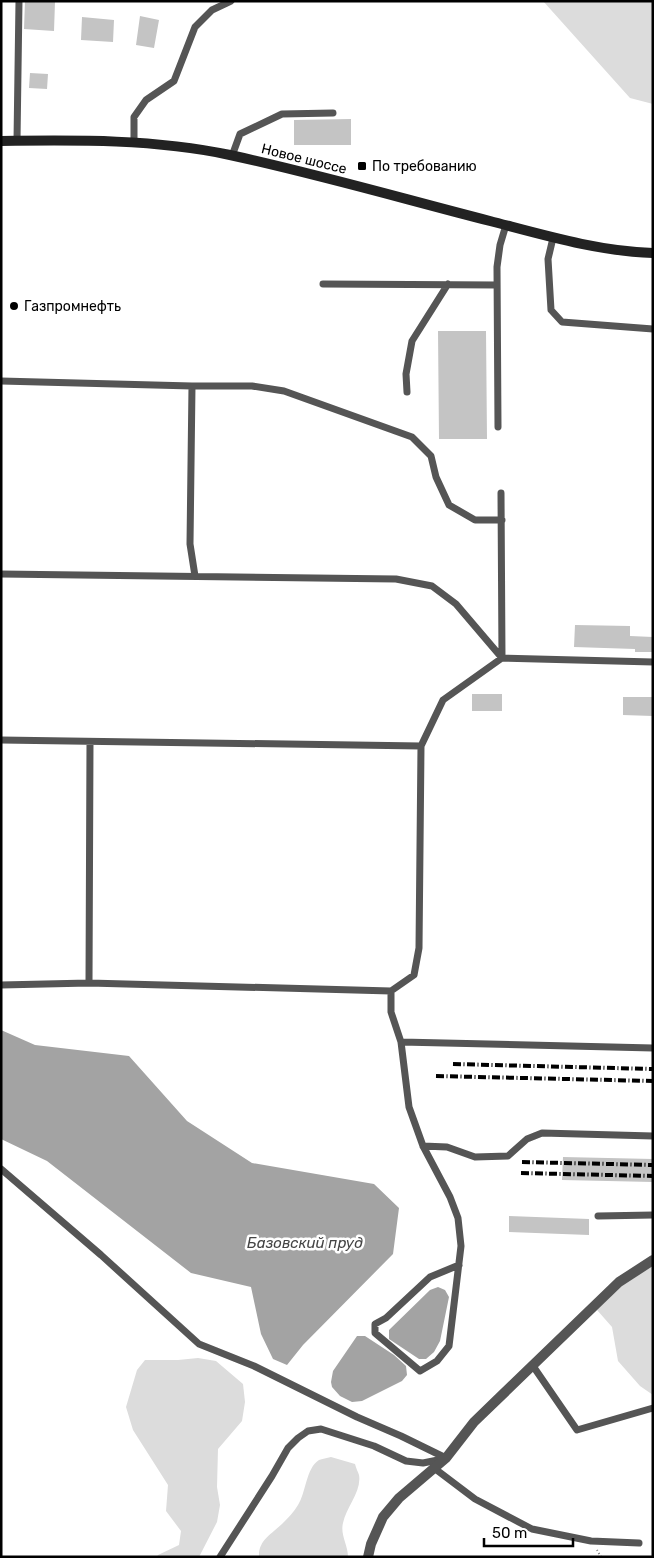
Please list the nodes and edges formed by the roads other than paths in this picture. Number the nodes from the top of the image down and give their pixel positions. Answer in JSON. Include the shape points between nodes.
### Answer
{"nodes":[{"id":1,"x":19,"y":1,"type":"edge"},
{"id":2,"x":231,"y":1,"type":"edge"},
{"id":3,"x":332,"y":113,"type":"dead end"},
{"id":4,"x":16,"y":140,"type":"junction"},
{"id":5,"x":2,"y":141,"type":"edge"},
{"id":6,"x":134,"y":143,"type":"junction"},
{"id":7,"x":232,"y":156,"type":"junction"},
{"id":8,"x":506,"y":225,"type":"junction"},
{"id":9,"x":553,"y":238,"type":"junction"},
{"id":10,"x":653,"y":253,"type":"edge"},
{"id":11,"x":323,"y":284,"type":"dead end"},
{"id":12,"x":448,"y":284,"type":"junction"},
{"id":13,"x":497,"y":285,"type":"junction"},
{"id":14,"x":653,"y":330,"type":"edge"},
{"id":15,"x":1,"y":381,"type":"edge"},
{"id":16,"x":192,"y":386,"type":"junction"},
{"id":17,"x":407,"y":392,"type":"dead end"},
{"id":18,"x":498,"y":427,"type":"dead end"},
{"id":19,"x":501,"y":493,"type":"dead end"},
{"id":20,"x":502,"y":520,"type":"junction"},
{"id":21,"x":1,"y":574,"type":"edge"},
{"id":22,"x":195,"y":576,"type":"junction"},
{"id":23,"x":502,"y":658,"type":"junction"},
{"id":24,"x":653,"y":662,"type":"edge"},
{"id":25,"x":1,"y":740,"type":"edge"},
{"id":26,"x":90,"y":742,"type":"junction"},
{"id":27,"x":421,"y":746,"type":"junction"},
{"id":28,"x":89,"y":983,"type":"junction"},
{"id":29,"x":1,"y":985,"type":"edge"},
{"id":30,"x":392,"y":991,"type":"junction"},
{"id":31,"x":401,"y":1042,"type":"junction"},
{"id":32,"x":653,"y":1048,"type":"edge"},
{"id":33,"x":653,"y":1136,"type":"edge"},
{"id":34,"x":423,"y":1146,"type":"junction"},
{"id":35,"x":1,"y":1169,"type":"edge"},
{"id":36,"x":598,"y":1216,"type":"dead end"},
{"id":37,"x":653,"y":1216,"type":"edge"},
{"id":38,"x":653,"y":1260,"type":"edge"},
{"id":39,"x":458,"y":1265,"type":"junction"},
{"id":40,"x":533,"y":1366,"type":"junction"},
{"id":41,"x":653,"y":1408,"type":"edge"},
{"id":42,"x":446,"y":1458,"type":"junction"},
{"id":43,"x":434,"y":1468,"type":"junction"},
{"id":44,"x":639,"y":1543,"type":"dead end"},
{"id":45,"x":220,"y":1557,"type":"edge"},
{"id":46,"x":368,"y":1557,"type":"edge"}],
"edges":[{"from":1,"to":4,"type":"lane"},
{"from":2,"to":6,"type":"lane","via":[[212,10],[195,27],[174,81],[146,100],[134,117]]},
{"from":3,"to":7,"type":"lane","via":[[282,114],[240,134]]},
{"from":4,"to":5,"type":"main road","name":"Новое шоссе"},
{"from":4,"to":6,"type":"main road","name":"Новое шоссе"},
{"from":6,"to":7,"type":"main road","name":"Новое шоссе","via":[[165,144]]},
{"from":7,"to":8,"type":"main road","name":"Новое шоссе"},
{"from":8,"to":9,"type":"main road","name":"Новое шоссе"},
{"from":8,"to":13,"type":"lane","via":[[499,252]]},
{"from":9,"to":10,"type":"main road","name":"Новое шоссе"},
{"from":9,"to":14,"type":"lane","via":[[548,259],[551,310],[562,322]]},
{"from":11,"to":12,"type":"lane"},
{"from":12,"to":13,"type":"lane"},
{"from":12,"to":17,"type":"lane","via":[[412,341],[406,374]]},
{"from":13,"to":18,"type":"lane"},
{"from":15,"to":16,"type":"lane"},
{"from":16,"to":20,"type":"lane","via":[[252,386],[284,391],[412,437],[430,456],[436,478],[449,504],[475,520]]},
{"from":16,"to":22,"type":"lane","via":[[190,544]]},
{"from":19,"to":20,"type":"lane"},
{"from":20,"to":23,"type":"lane"},
{"from":21,"to":22,"type":"lane"},
{"from":22,"to":23,"type":"lane","via":[[396,579],[432,586],[456,604]]},
{"from":23,"to":24,"type":"lane"},
{"from":23,"to":27,"type":"lane","via":[[444,700]]},
{"from":25,"to":26,"type":"lane"},
{"from":26,"to":27,"type":"lane"},
{"from":26,"to":28,"type":"lane"},
{"from":27,"to":30,"type":"lane","via":[[419,948],[414,975]]},
{"from":28,"to":29,"type":"lane"},
{"from":28,"to":30,"type":"lane"},
{"from":30,"to":31,"type":"lane","via":[[391,1012]]},
{"from":31,"to":32,"type":"lane"},
{"from":31,"to":34,"type":"lane","via":[[409,1107]]},
{"from":33,"to":34,"type":"lane","via":[[542,1133],[527,1139],[508,1156],[475,1157],[447,1147]]},
{"from":34,"to":39,"type":"lane","via":[[458,1218],[461,1246]]},
{"from":35,"to":42,"type":"lane","via":[[199,1344],[254,1366]]},
{"from":36,"to":37,"type":"lane"},
{"from":38,"to":40,"type":"street","via":[[619,1282]]},
{"from":39,"to":39,"type":"lane","via":[[449,1346],[437,1361],[420,1371],[375,1333],[375,1324],[430,1278]]},
{"from":40,"to":41,"type":"lane","via":[[577,1430]]},
{"from":40,"to":42,"type":"street","via":[[474,1422]]},
{"from":42,"to":43,"type":"street"},
{"from":42,"to":45,"type":"lane","via":[[423,1463],[406,1460],[321,1428],[308,1431],[288,1448]]},
{"from":43,"to":44,"type":"lane","via":[[475,1499],[532,1529],[591,1541]]},
{"from":43,"to":46,"type":"street","via":[[383,1517]]}]}
